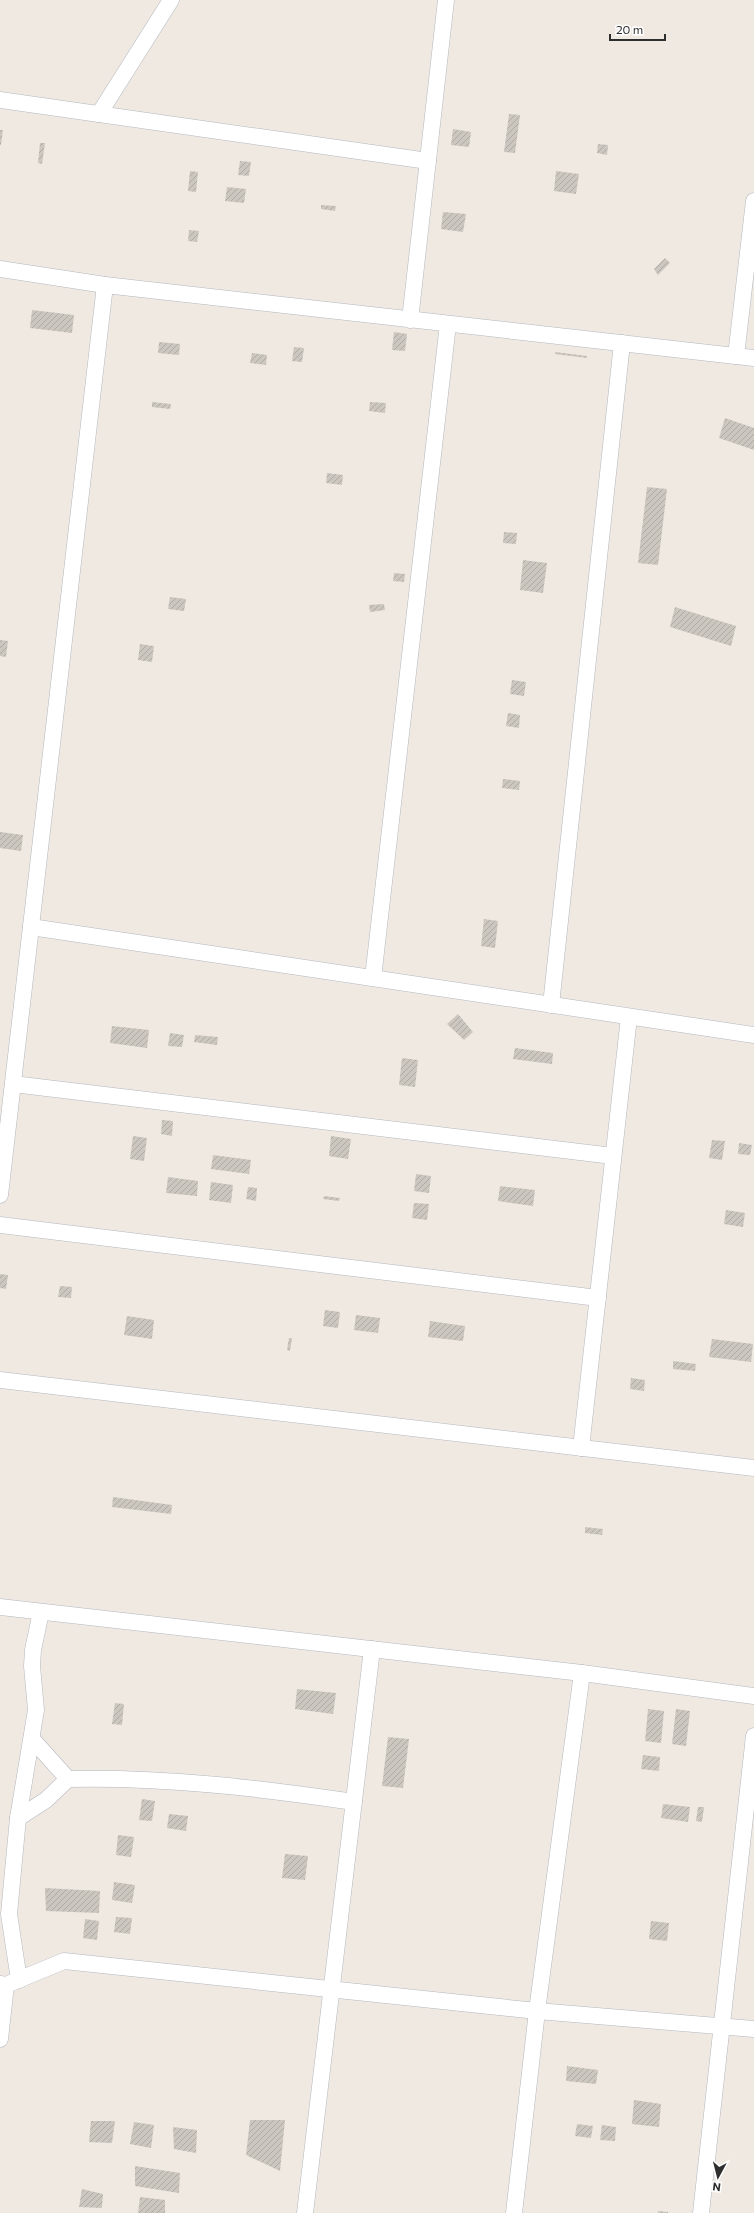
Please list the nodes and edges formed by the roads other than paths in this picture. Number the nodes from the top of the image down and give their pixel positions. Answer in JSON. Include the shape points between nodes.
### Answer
{"nodes":[{"id":1,"x":171,"y":0,"type":"edge"},
{"id":2,"x":446,"y":0,"type":"edge"},
{"id":3,"x":0,"y":100,"type":"edge"},
{"id":4,"x":99,"y":114,"type":"junction"},
{"id":5,"x":428,"y":161,"type":"junction"},
{"id":6,"x":754,"y":201,"type":"edge"},
{"id":7,"x":0,"y":269,"type":"edge"},
{"id":8,"x":105,"y":285,"type":"junction"},
{"id":9,"x":410,"y":320,"type":"junction"},
{"id":10,"x":448,"y":324,"type":"junction"},
{"id":11,"x":622,"y":343,"type":"junction"},
{"id":12,"x":736,"y":356,"type":"junction"},
{"id":13,"x":754,"y":358,"type":"edge"},
{"id":14,"x":31,"y":927,"type":"junction"},
{"id":15,"x":373,"y":978,"type":"junction"},
{"id":16,"x":551,"y":1005,"type":"junction"},
{"id":17,"x":629,"y":1016,"type":"junction"},
{"id":18,"x":754,"y":1035,"type":"edge"},
{"id":19,"x":13,"y":1084,"type":"junction"},
{"id":20,"x":613,"y":1156,"type":"junction"},
{"id":21,"x":0,"y":1195,"type":"edge"},
{"id":22,"x":0,"y":1225,"type":"edge"},
{"id":23,"x":598,"y":1298,"type":"junction"},
{"id":24,"x":0,"y":1380,"type":"edge"},
{"id":25,"x":581,"y":1448,"type":"junction"},
{"id":26,"x":754,"y":1468,"type":"edge"},
{"id":27,"x":0,"y":1607,"type":"edge"},
{"id":28,"x":42,"y":1612,"type":"junction"},
{"id":29,"x":372,"y":1649,"type":"junction"},
{"id":30,"x":582,"y":1673,"type":"junction"},
{"id":31,"x":754,"y":1696,"type":"edge"},
{"id":32,"x":754,"y":1736,"type":"edge"},
{"id":33,"x":32,"y":1738,"type":"junction"},
{"id":34,"x":68,"y":1779,"type":"junction"},
{"id":35,"x":354,"y":1802,"type":"junction"},
{"id":36,"x":18,"y":1818,"type":"junction"},
{"id":37,"x":8,"y":1983,"type":"edge"},
{"id":38,"x":332,"y":1989,"type":"junction"},
{"id":39,"x":537,"y":2011,"type":"junction"},
{"id":40,"x":722,"y":2025,"type":"junction"},
{"id":41,"x":754,"y":2029,"type":"edge"},
{"id":42,"x":0,"y":2039,"type":"edge"},
{"id":43,"x":305,"y":2213,"type":"edge"},
{"id":44,"x":514,"y":2213,"type":"edge"},
{"id":45,"x":701,"y":2213,"type":"edge"}],
"edges":[{"from":1,"to":4,"type":"street"},
{"from":2,"to":5,"type":"street"},
{"from":3,"to":4,"type":"street"},
{"from":4,"to":5,"type":"street"},
{"from":5,"to":9,"type":"street"},
{"from":6,"to":12,"type":"street"},
{"from":7,"to":8,"type":"street"},
{"from":8,"to":9,"type":"street"},
{"from":8,"to":14,"type":"street"},
{"from":9,"to":10,"type":"street"},
{"from":10,"to":11,"type":"street"},
{"from":10,"to":15,"type":"street"},
{"from":11,"to":12,"type":"street"},
{"from":11,"to":16,"type":"street"},
{"from":12,"to":13,"type":"street"},
{"from":14,"to":15,"type":"street"},
{"from":14,"to":19,"type":"street"},
{"from":15,"to":16,"type":"street"},
{"from":16,"to":17,"type":"street"},
{"from":17,"to":18,"type":"street"},
{"from":17,"to":20,"type":"street"},
{"from":19,"to":20,"type":"street"},
{"from":19,"to":21,"type":"street"},
{"from":20,"to":23,"type":"street"},
{"from":22,"to":23,"type":"street"},
{"from":23,"to":25,"type":"street"},
{"from":24,"to":25,"type":"street"},
{"from":25,"to":26,"type":"street"},
{"from":27,"to":28,"type":"street"},
{"from":28,"to":29,"type":"street"},
{"from":28,"to":33,"type":"street","via":[[33,1650],[36,1710]]},
{"from":29,"to":30,"type":"street"},
{"from":29,"to":35,"type":"street"},
{"from":30,"to":31,"type":"street"},
{"from":30,"to":39,"type":"street"},
{"from":32,"to":40,"type":"street"},
{"from":33,"to":34,"type":"street"},
{"from":33,"to":36,"type":"street"},
{"from":34,"to":35,"type":"street","via":[[115,1778],[247,1786]]},
{"from":34,"to":36,"type":"street","via":[[46,1800]]},
{"from":35,"to":38,"type":"street"},
{"from":36,"to":37,"type":"street","via":[[9,1914]]},
{"from":37,"to":38,"type":"street","via":[[64,1961]]},
{"from":37,"to":42,"type":"street"},
{"from":38,"to":39,"type":"street"},
{"from":38,"to":43,"type":"street"},
{"from":39,"to":40,"type":"street"},
{"from":39,"to":44,"type":"street"},
{"from":40,"to":41,"type":"street"},
{"from":40,"to":45,"type":"street"}]}
